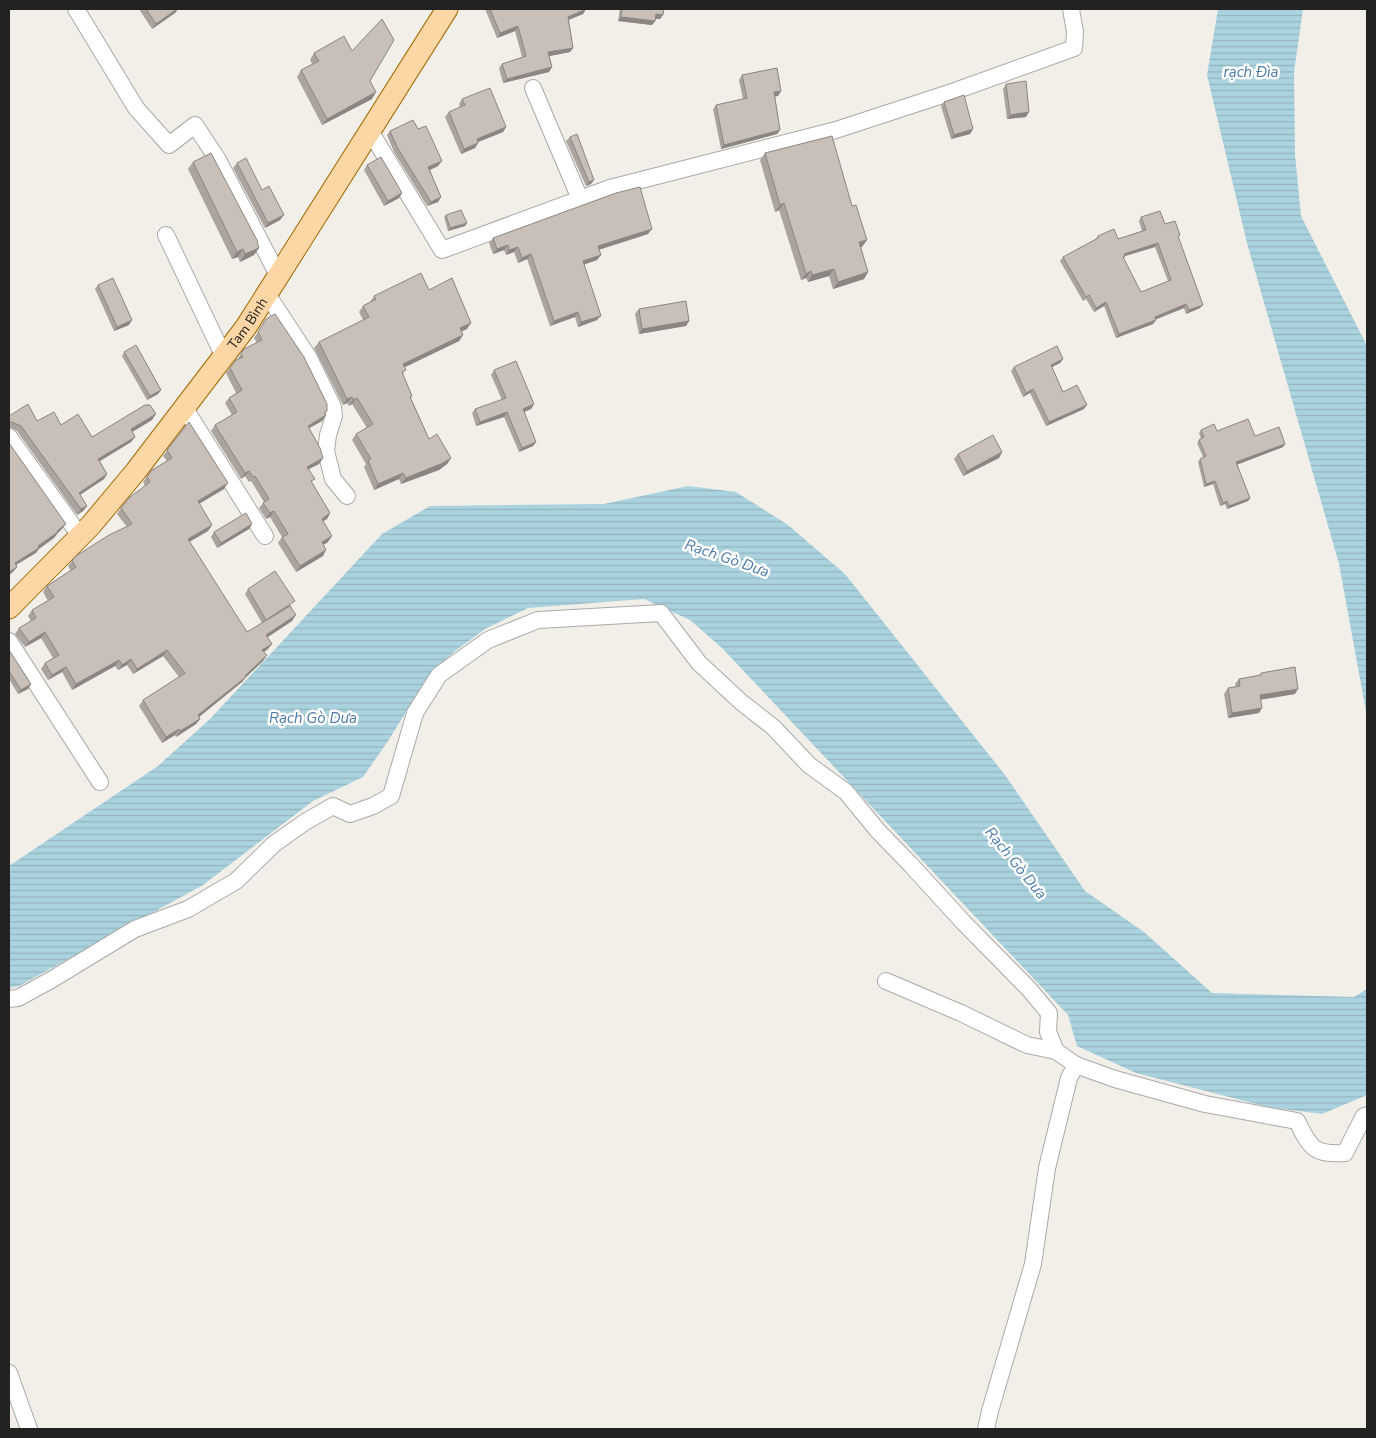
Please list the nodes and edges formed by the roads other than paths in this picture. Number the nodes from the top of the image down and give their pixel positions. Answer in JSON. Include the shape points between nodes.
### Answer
{"nodes":[{"id":1,"x":76,"y":9,"type":"edge"},
{"id":2,"x":447,"y":9,"type":"edge"},
{"id":3,"x":1071,"y":9,"type":"edge"},
{"id":4,"x":533,"y":88,"type":"dead end"},
{"id":5,"x":370,"y":131,"type":"junction"},
{"id":6,"x":580,"y":199,"type":"junction"},
{"id":7,"x":166,"y":235,"type":"dead end"},
{"id":8,"x":278,"y":275,"type":"junction"},
{"id":9,"x":266,"y":294,"type":"junction"},
{"id":10,"x":224,"y":357,"type":"junction"},
{"id":11,"x":184,"y":407,"type":"junction"},
{"id":12,"x":9,"y":437,"type":"edge"},
{"id":13,"x":347,"y":496,"type":"dead end"},
{"id":14,"x":265,"y":536,"type":"dead end"},
{"id":15,"x":80,"y":537,"type":"junction"},
{"id":16,"x":9,"y":608,"type":"edge"},
{"id":17,"x":9,"y":641,"type":"edge"},
{"id":18,"x":100,"y":782,"type":"dead end"},
{"id":19,"x":886,"y":981,"type":"dead end"},
{"id":20,"x":9,"y":999,"type":"edge"},
{"id":21,"x":1056,"y":1051,"type":"junction"},
{"id":22,"x":1076,"y":1065,"type":"junction"},
{"id":23,"x":1367,"y":1115,"type":"edge"},
{"id":24,"x":9,"y":1372,"type":"edge"},
{"id":25,"x":29,"y":1429,"type":"edge"},
{"id":26,"x":986,"y":1429,"type":"edge"}],
"edges":[{"from":1,"to":8,"type":"street","via":[[136,108],[169,145],[195,126],[218,160]]},
{"from":2,"to":5,"type":"main road","name":"Tam Bình"},
{"from":3,"to":6,"type":"street","via":[[1074,48],[836,130],[610,188]]},
{"from":4,"to":6,"type":"street"},
{"from":5,"to":6,"type":"street","via":[[442,250]]},
{"from":5,"to":8,"type":"main road","name":"Tam Bình"},
{"from":7,"to":10,"type":"street"},
{"from":8,"to":9,"type":"main road","name":"Tam Bình"},
{"from":9,"to":10,"type":"main road","name":"Tam Bình"},
{"from":9,"to":13,"type":"street","via":[[309,358],[333,407],[326,451],[333,479]]},
{"from":10,"to":11,"type":"main road","name":"Tam Bình"},
{"from":11,"to":14,"type":"street"},
{"from":11,"to":15,"type":"main road","name":"Tam Bình"},
{"from":12,"to":15,"type":"street"},
{"from":15,"to":16,"type":"main road","name":"Tam Bình"},
{"from":17,"to":18,"type":"street"},
{"from":19,"to":21,"type":"street","via":[[1027,1045]]},
{"from":20,"to":21,"type":"street","via":[[35,989],[134,930],[188,910],[236,881],[274,844],[333,806],[350,814],[391,796],[415,713],[438,675],[488,640],[538,620],[661,613],[699,663],[773,728],[809,765],[846,792],[878,831],[1029,989],[1049,1013],[1048,1032]]},
{"from":21,"to":22,"type":"street"},
{"from":22,"to":23,"type":"street","via":[[1205,1104],[1297,1121],[1306,1140],[1316,1150],[1330,1154],[1345,1153]]},
{"from":22,"to":26,"type":"street","via":[[1047,1168],[1033,1264]]},
{"from":24,"to":25,"type":"street"}]}
